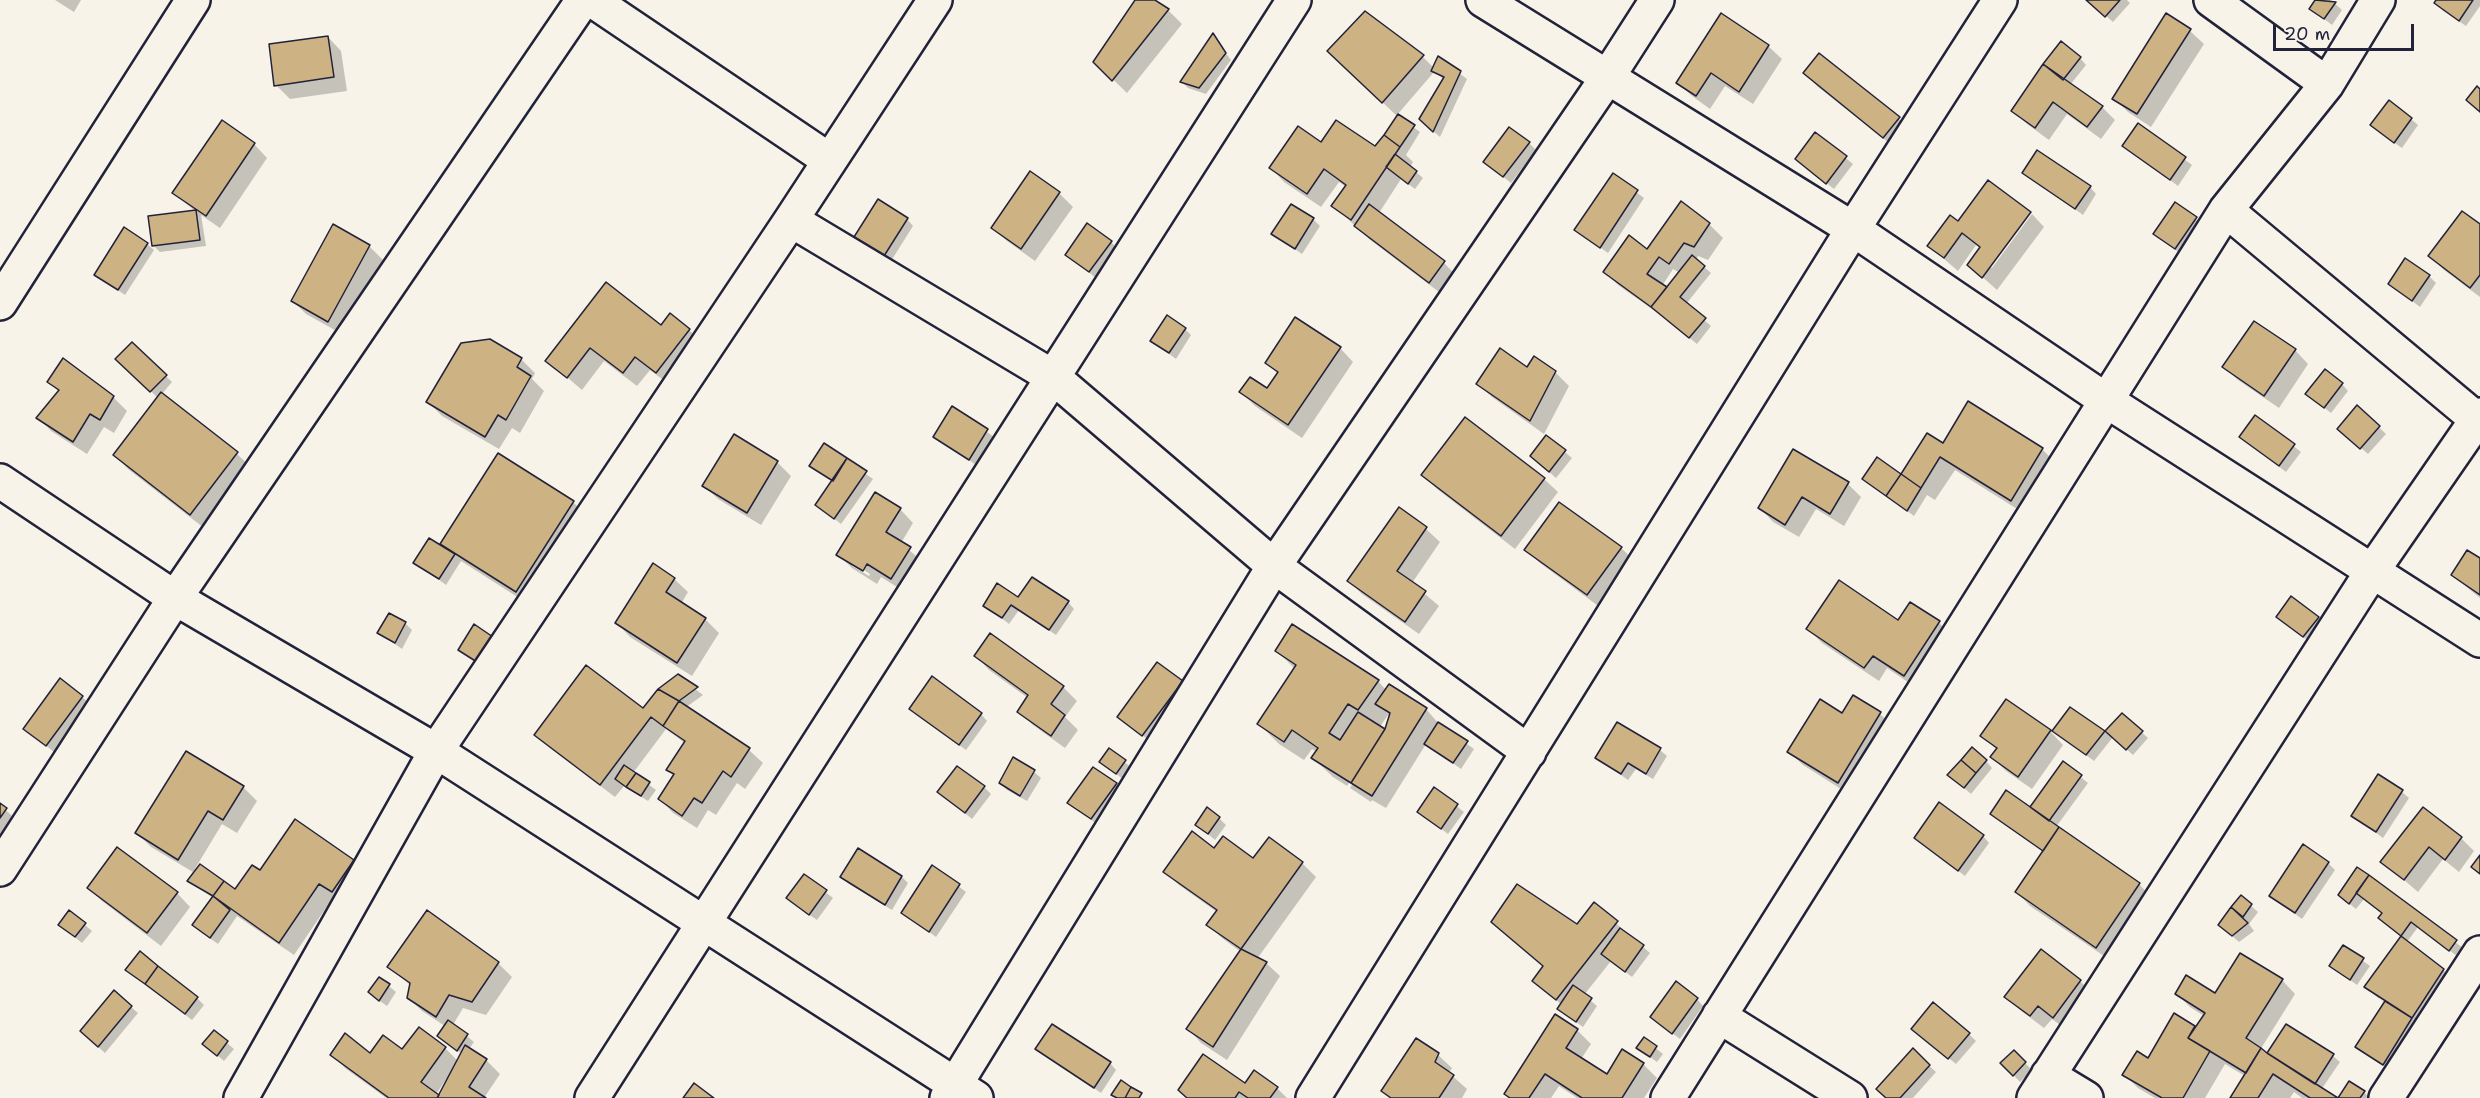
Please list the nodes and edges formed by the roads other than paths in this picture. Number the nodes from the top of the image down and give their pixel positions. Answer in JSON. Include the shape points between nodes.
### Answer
{"nodes":[{"id":1,"x":193,"y":0,"type":"edge"},
{"id":2,"x":583,"y":0,"type":"edge"},
{"id":3,"x":592,"y":0,"type":"edge"},
{"id":4,"x":935,"y":0,"type":"edge"},
{"id":5,"x":1294,"y":0,"type":"edge"},
{"id":6,"x":1484,"y":0,"type":"edge"},
{"id":7,"x":1657,"y":0,"type":"edge"},
{"id":8,"x":2000,"y":0,"type":"edge"},
{"id":9,"x":2211,"y":0,"type":"edge"},
{"id":10,"x":2378,"y":0,"type":"edge"},
{"id":11,"x":1607,"y":78,"type":"junction"},
{"id":12,"x":2327,"y":84,"type":"junction"},
{"id":13,"x":829,"y":160,"type":"junction"},
{"id":14,"x":2226,"y":210,"type":"junction"},
{"id":15,"x":791,"y":220,"type":"junction"},
{"id":16,"x":1852,"y":229,"type":"junction"},
{"id":17,"x":0,"y":303,"type":"edge"},
{"id":18,"x":1053,"y":377,"type":"junction"},
{"id":19,"x":2107,"y":401,"type":"junction"},
{"id":20,"x":2479,"y":419,"type":"edge"},
{"id":21,"x":0,"y":481,"type":"edge"},
{"id":22,"x":1274,"y":566,"type":"junction"},
{"id":23,"x":2373,"y":570,"type":"junction"},
{"id":24,"x":175,"y":598,"type":"junction"},
{"id":25,"x":2480,"y":640,"type":"edge"},
{"id":26,"x":436,"y":751,"type":"junction"},
{"id":27,"x":1529,"y":752,"type":"junction"},
{"id":28,"x":0,"y":869,"type":"edge"},
{"id":29,"x":704,"y":923,"type":"junction"},
{"id":30,"x":2480,"y":953,"type":"edge"},
{"id":31,"x":1719,"y":1016,"type":"junction"},
{"id":32,"x":2041,"y":1087,"type":"edge"},
{"id":33,"x":959,"y":1094,"type":"edge"},
{"id":34,"x":241,"y":1098,"type":"edge"},
{"id":35,"x":592,"y":1098,"type":"edge"},
{"id":36,"x":1313,"y":1098,"type":"edge"},
{"id":37,"x":1668,"y":1098,"type":"edge"},
{"id":38,"x":1850,"y":1098,"type":"edge"},
{"id":39,"x":2086,"y":1098,"type":"edge"},
{"id":40,"x":2386,"y":1098,"type":"edge"}],
"edges":[{"from":1,"to":17,"type":"street"},
{"from":2,"to":24,"type":"street"},
{"from":3,"to":13,"type":"street"},
{"from":4,"to":13,"type":"street"},
{"from":5,"to":18,"type":"street"},
{"from":6,"to":11,"type":"street"},
{"from":7,"to":11,"type":"street"},
{"from":8,"to":16,"type":"street"},
{"from":9,"to":12,"type":"street"},
{"from":10,"to":12,"type":"street"},
{"from":11,"to":16,"type":"street"},
{"from":11,"to":22,"type":"street"},
{"from":12,"to":14,"type":"street"},
{"from":13,"to":15,"type":"street"},
{"from":14,"to":19,"type":"street"},
{"from":14,"to":20,"type":"street"},
{"from":15,"to":18,"type":"street"},
{"from":15,"to":26,"type":"street"},
{"from":16,"to":19,"type":"street"},
{"from":16,"to":27,"type":"street"},
{"from":18,"to":22,"type":"street"},
{"from":18,"to":29,"type":"street"},
{"from":19,"to":23,"type":"street"},
{"from":19,"to":31,"type":"street"},
{"from":20,"to":23,"type":"street"},
{"from":21,"to":24,"type":"street"},
{"from":22,"to":27,"type":"street"},
{"from":22,"to":33,"type":"street"},
{"from":23,"to":25,"type":"street"},
{"from":23,"to":32,"type":"street"},
{"from":24,"to":26,"type":"street"},
{"from":24,"to":28,"type":"street"},
{"from":26,"to":29,"type":"street"},
{"from":26,"to":34,"type":"street"},
{"from":27,"to":36,"type":"street"},
{"from":29,"to":33,"type":"street"},
{"from":29,"to":35,"type":"street"},
{"from":30,"to":40,"type":"street"},
{"from":31,"to":37,"type":"street"},
{"from":31,"to":38,"type":"street"},
{"from":32,"to":39,"type":"street"}]}
